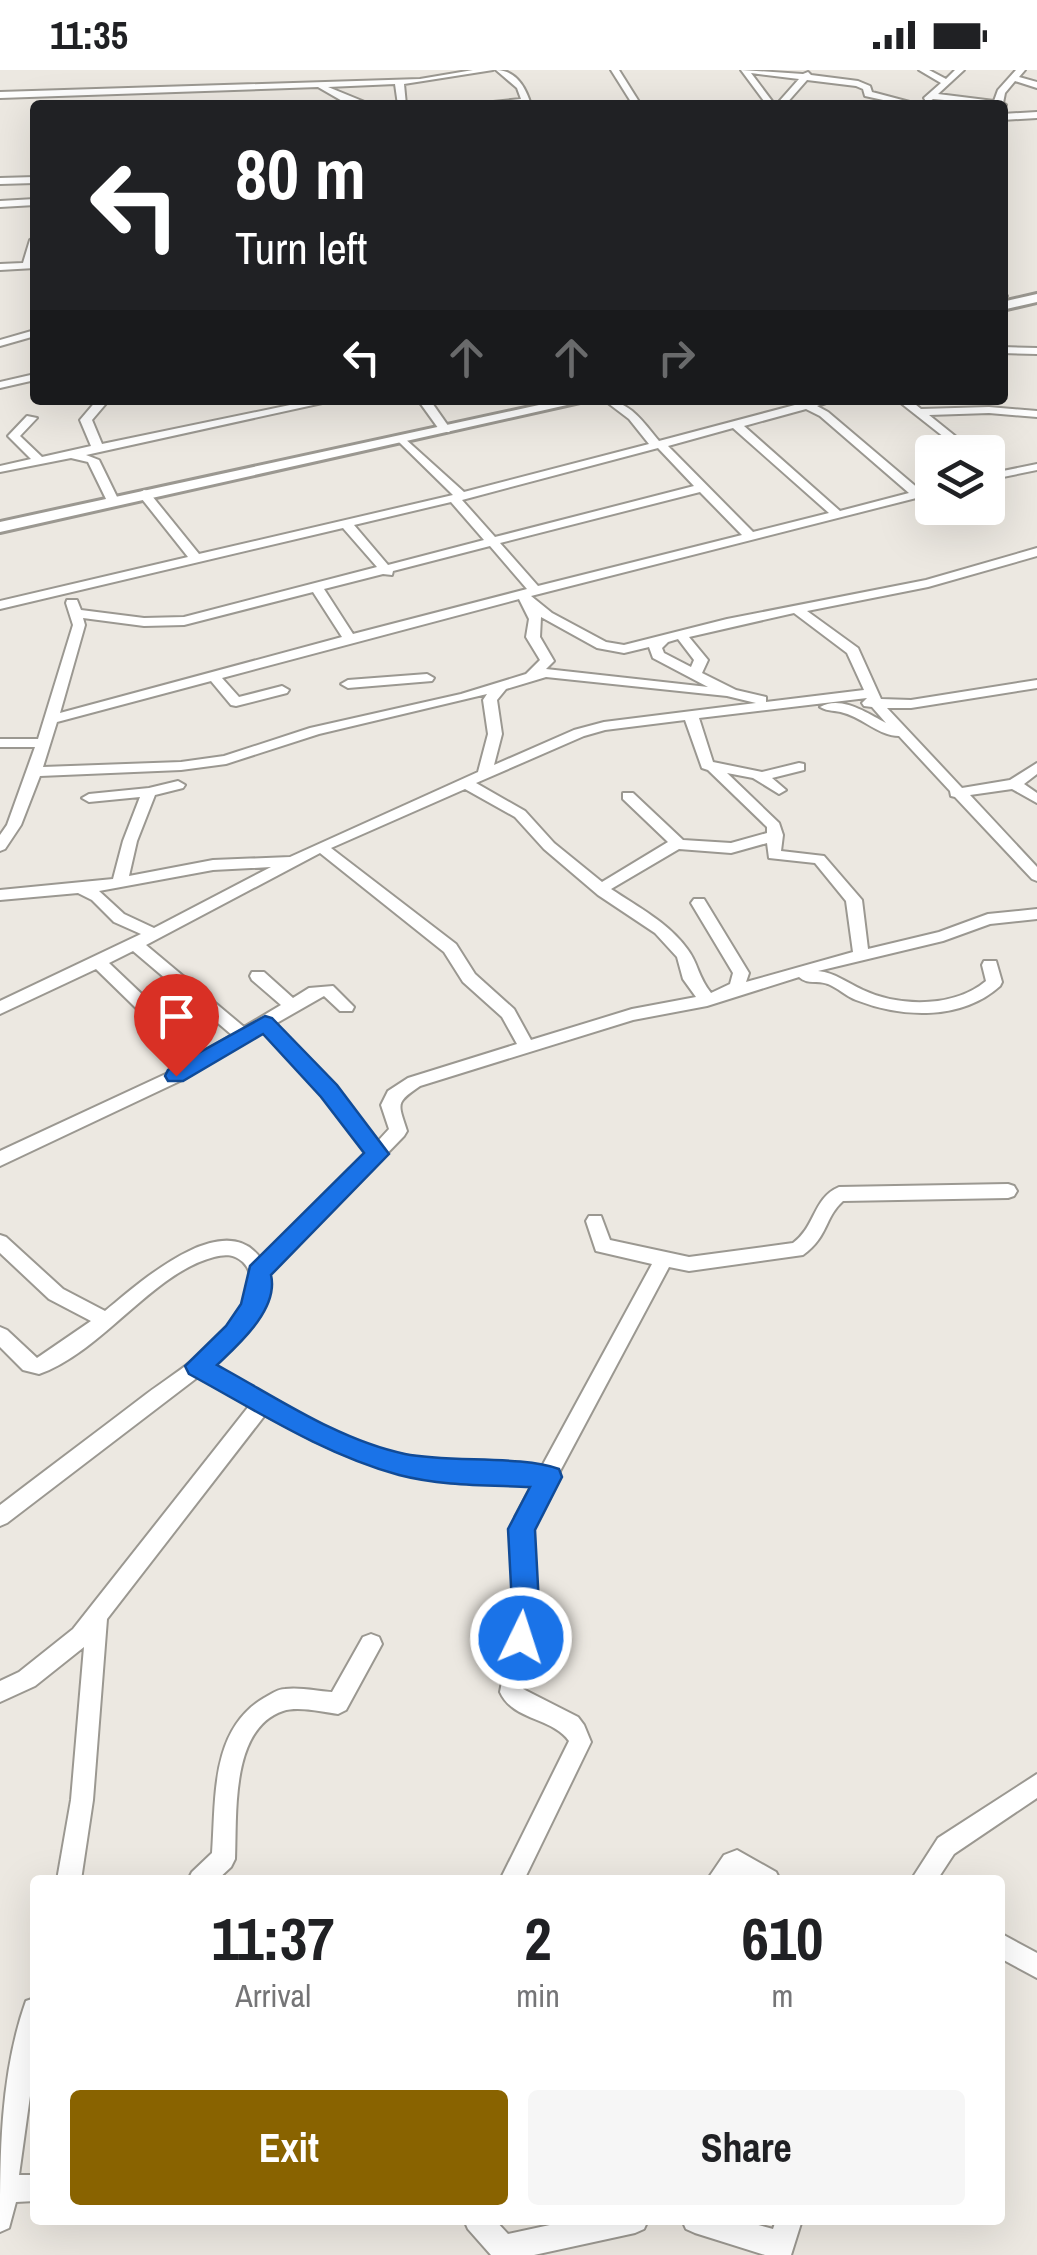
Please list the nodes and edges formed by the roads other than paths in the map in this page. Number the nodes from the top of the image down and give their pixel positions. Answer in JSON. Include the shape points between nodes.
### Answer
{"nodes":[{"id":1,"x":373,"y":70,"type":"edge"},
{"id":2,"x":490,"y":70,"type":"edge"},
{"id":3,"x":500,"y":70,"type":"edge"},
{"id":4,"x":615,"y":70,"type":"edge"},
{"id":5,"x":748,"y":70,"type":"edge"},
{"id":6,"x":922,"y":70,"type":"edge"},
{"id":7,"x":960,"y":70,"type":"edge"},
{"id":8,"x":473,"y":72,"type":"edge"},
{"id":9,"x":808,"y":74,"type":"edge"},
{"id":10,"x":1017,"y":74,"type":"edge"},
{"id":11,"x":373,"y":83,"type":"junction"},
{"id":12,"x":948,"y":83,"type":"junction"},
{"id":13,"x":1037,"y":85,"type":"edge"},
{"id":14,"x":320,"y":86,"type":"junction"},
{"id":15,"x":400,"y":86,"type":"junction"},
{"id":16,"x":281,"y":87,"type":"junction"},
{"id":17,"x":0,"y":94,"type":"edge"},
{"id":18,"x":932,"y":96,"type":"junction"},
{"id":19,"x":284,"y":98,"type":"dead end"},
{"id":20,"x":347,"y":100,"type":"edge"},
{"id":21,"x":391,"y":100,"type":"edge"},
{"id":22,"x":401,"y":100,"type":"edge"},
{"id":23,"x":526,"y":100,"type":"edge"},
{"id":24,"x":634,"y":100,"type":"edge"},
{"id":25,"x":768,"y":100,"type":"edge"},
{"id":26,"x":785,"y":100,"type":"edge"},
{"id":27,"x":896,"y":100,"type":"edge"},
{"id":28,"x":927,"y":100,"type":"edge"},
{"id":29,"x":966,"y":100,"type":"edge"},
{"id":30,"x":1001,"y":100,"type":"edge"},
{"id":31,"x":1008,"y":107,"type":"edge"},
{"id":32,"x":1024,"y":115,"type":"junction"},
{"id":33,"x":1037,"y":115,"type":"edge"},
{"id":34,"x":1008,"y":116,"type":"edge"},
{"id":35,"x":0,"y":180,"type":"edge"},
{"id":36,"x":30,"y":180,"type":"edge"},
{"id":37,"x":30,"y":202,"type":"edge"},
{"id":38,"x":0,"y":204,"type":"edge"},
{"id":39,"x":30,"y":265,"type":"edge"},
{"id":40,"x":0,"y":267,"type":"edge"},
{"id":41,"x":1037,"y":298,"type":"edge"},
{"id":42,"x":1008,"y":305,"type":"edge"},
{"id":43,"x":30,"y":334,"type":"edge"},
{"id":44,"x":0,"y":343,"type":"edge"},
{"id":45,"x":1008,"y":350,"type":"edge"},
{"id":46,"x":1037,"y":351,"type":"edge"},
{"id":47,"x":30,"y":378,"type":"edge"},
{"id":48,"x":0,"y":385,"type":"edge"},
{"id":49,"x":98,"y":405,"type":"edge"},
{"id":50,"x":308,"y":405,"type":"edge"},
{"id":51,"x":428,"y":405,"type":"edge"},
{"id":52,"x":559,"y":405,"type":"edge"},
{"id":53,"x":617,"y":405,"type":"edge"},
{"id":54,"x":806,"y":405,"type":"joint"},
{"id":55,"x":909,"y":405,"type":"edge"},
{"id":56,"x":918,"y":412,"type":"junction"},
{"id":57,"x":1037,"y":414,"type":"edge"},
{"id":58,"x":31,"y":418,"type":"dead end"},
{"id":59,"x":735,"y":424,"type":"junction"},
{"id":60,"x":445,"y":430,"type":"junction"},
{"id":61,"x":947,"y":435,"type":"edge"},
{"id":62,"x":403,"y":440,"type":"junction"},
{"id":63,"x":658,"y":445,"type":"junction"},
{"id":64,"x":93,"y":453,"type":"junction"},
{"id":65,"x":40,"y":461,"type":"junction"},
{"id":66,"x":1032,"y":468,"type":"edge"},
{"id":67,"x":0,"y":469,"type":"edge"},
{"id":68,"x":1005,"y":471,"type":"edge"},
{"id":69,"x":704,"y":487,"type":"junction"},
{"id":70,"x":915,"y":492,"type":"edge"},
{"id":71,"x":144,"y":494,"type":"junction"},
{"id":72,"x":915,"y":495,"type":"edge"},
{"id":73,"x":457,"y":497,"type":"junction"},
{"id":74,"x":112,"y":501,"type":"junction"},
{"id":75,"x":838,"y":515,"type":"junction"},
{"id":76,"x":346,"y":524,"type":"junction"},
{"id":77,"x":0,"y":527,"type":"edge"},
{"id":78,"x":751,"y":536,"type":"junction"},
{"id":79,"x":497,"y":543,"type":"junction"},
{"id":80,"x":1037,"y":552,"type":"edge"},
{"id":81,"x":196,"y":560,"type":"junction"},
{"id":82,"x":388,"y":572,"type":"junction"},
{"id":83,"x":318,"y":589,"type":"junction"},
{"id":84,"x":64,"y":590,"type":"junction"},
{"id":85,"x":528,"y":595,"type":"junction"},
{"id":86,"x":0,"y":605,"type":"edge"},
{"id":87,"x":798,"y":610,"type":"junction"},
{"id":88,"x":77,"y":613,"type":"junction"},
{"id":89,"x":681,"y":635,"type":"junction"},
{"id":90,"x":349,"y":638,"type":"junction"},
{"id":91,"x":662,"y":640,"type":"junction"},
{"id":92,"x":612,"y":648,"type":"junction"},
{"id":93,"x":420,"y":663,"type":"dead end"},
{"id":94,"x":696,"y":672,"type":"junction"},
{"id":95,"x":213,"y":674,"type":"junction"},
{"id":96,"x":576,"y":674,"type":"junction"},
{"id":97,"x":532,"y":676,"type":"junction"},
{"id":98,"x":427,"y":678,"type":"junction"},
{"id":99,"x":348,"y":684,"type":"dead end"},
{"id":100,"x":1037,"y":684,"type":"edge"},
{"id":101,"x":679,"y":689,"type":"junction"},
{"id":102,"x":282,"y":690,"type":"dead end"},
{"id":103,"x":722,"y":693,"type":"junction"},
{"id":104,"x":484,"y":698,"type":"junction"},
{"id":105,"x":874,"y":698,"type":"junction"},
{"id":106,"x":440,"y":702,"type":"junction"},
{"id":107,"x":790,"y":704,"type":"junction"},
{"id":108,"x":693,"y":716,"type":"junction"},
{"id":109,"x":49,"y":720,"type":"junction"},
{"id":110,"x":904,"y":738,"type":"junction"},
{"id":111,"x":42,"y":742,"type":"junction"},
{"id":112,"x":0,"y":743,"type":"edge"},
{"id":113,"x":799,"y":767,"type":"dead end"},
{"id":114,"x":715,"y":770,"type":"junction"},
{"id":115,"x":34,"y":772,"type":"junction"},
{"id":116,"x":485,"y":773,"type":"junction"},
{"id":117,"x":1028,"y":775,"type":"edge"},
{"id":118,"x":760,"y":777,"type":"junction"},
{"id":119,"x":465,"y":783,"type":"junction"},
{"id":120,"x":178,"y":784,"type":"dead end"},
{"id":121,"x":779,"y":790,"type":"dead end"},
{"id":122,"x":150,"y":792,"type":"junction"},
{"id":123,"x":956,"y":793,"type":"junction"},
{"id":124,"x":628,"y":796,"type":"dead end"},
{"id":125,"x":89,"y":798,"type":"dead end"},
{"id":126,"x":1037,"y":799,"type":"edge"},
{"id":127,"x":776,"y":835,"type":"junction"},
{"id":128,"x":677,"y":844,"type":"junction"},
{"id":129,"x":0,"y":846,"type":"edge"},
{"id":130,"x":321,"y":847,"type":"junction"},
{"id":131,"x":294,"y":861,"type":"junction"},
{"id":132,"x":1037,"y":876,"type":"edge"},
{"id":133,"x":114,"y":884,"type":"junction"},
{"id":134,"x":81,"y":888,"type":"junction"},
{"id":135,"x":601,"y":889,"type":"junction"},
{"id":136,"x":0,"y":895,"type":"edge"},
{"id":137,"x":103,"y":902,"type":"junction"},
{"id":138,"x":699,"y":903,"type":"dead end"},
{"id":139,"x":1037,"y":914,"type":"edge"},
{"id":140,"x":154,"y":934,"type":"junction"},
{"id":141,"x":135,"y":944,"type":"junction"},
{"id":142,"x":861,"y":955,"type":"junction"},
{"id":143,"x":99,"y":962,"type":"junction"},
{"id":144,"x":990,"y":965,"type":"dead end"},
{"id":145,"x":258,"y":976,"type":"dead end"},
{"id":146,"x":770,"y":981,"type":"junction"},
{"id":147,"x":727,"y":994,"type":"junction"},
{"id":148,"x":707,"y":1000,"type":"junction"},
{"id":149,"x":142,"y":1004,"type":"dead end"},
{"id":150,"x":292,"y":1006,"type":"junction"},
{"id":151,"x":346,"y":1007,"type":"dead end"},
{"id":152,"x":0,"y":1008,"type":"edge"},
{"id":153,"x":265,"y":1023,"type":"junction"},
{"id":154,"x":244,"y":1036,"type":"junction"},
{"id":155,"x":528,"y":1049,"type":"junction"},
{"id":156,"x":378,"y":1154,"type":"junction"},
{"id":157,"x":0,"y":1159,"type":"edge"},
{"id":158,"x":1008,"y":1192,"type":"dead end"},
{"id":159,"x":595,"y":1221,"type":"dead end"},
{"id":160,"x":0,"y":1242,"type":"edge"},
{"id":161,"x":662,"y":1261,"type":"junction"},
{"id":162,"x":259,"y":1273,"type":"junction"},
{"id":163,"x":108,"y":1320,"type":"junction"},
{"id":164,"x":0,"y":1335,"type":"edge"},
{"id":165,"x":198,"y":1366,"type":"junction"},
{"id":166,"x":264,"y":1402,"type":"junction"},
{"id":167,"x":549,"y":1477,"type":"junction"},
{"id":168,"x":0,"y":1518,"type":"edge"},
{"id":169,"x":97,"y":1614,"type":"junction"},
{"id":170,"x":371,"y":1644,"type":"dead end"},
{"id":171,"x":0,"y":1692,"type":"edge"},
{"id":172,"x":1036,"y":1788,"type":"edge"},
{"id":173,"x":70,"y":1875,"type":"edge"},
{"id":174,"x":205,"y":1875,"type":"edge"},
{"id":175,"x":514,"y":1875,"type":"edge"},
{"id":176,"x":723,"y":1875,"type":"edge"},
{"id":177,"x":759,"y":1875,"type":"edge"},
{"id":178,"x":926,"y":1875,"type":"edge"},
{"id":179,"x":1005,"y":1948,"type":"edge"},
{"id":180,"x":1037,"y":1966,"type":"edge"},
{"id":181,"x":30,"y":2026,"type":"edge"},
{"id":182,"x":30,"y":2188,"type":"edge"},
{"id":183,"x":5,"y":2189,"type":"junction"},
{"id":184,"x":0,"y":2219,"type":"edge"},
{"id":185,"x":482,"y":2225,"type":"edge"},
{"id":186,"x":614,"y":2225,"type":"edge"},
{"id":187,"x":718,"y":2225,"type":"edge"},
{"id":188,"x":782,"y":2240,"type":"edge"},
{"id":189,"x":507,"y":2252,"type":"edge"}],
"edges":[{"from":1,"to":11,"type":"street"},
{"from":2,"to":8,"type":"street"},
{"from":3,"to":23,"type":"street"},
{"from":4,"to":24,"type":"street"},
{"from":5,"to":9,"type":"street"},
{"from":5,"to":25,"type":"street"},
{"from":6,"to":12,"type":"street"},
{"from":7,"to":12,"type":"street"},
{"from":8,"to":15,"type":"street"},
{"from":9,"to":26,"type":"street"},
{"from":9,"to":27,"type":"street"},
{"from":10,"to":13,"type":"street"},
{"from":10,"to":30,"type":"street"},
{"from":11,"to":14,"type":"street"},
{"from":11,"to":15,"type":"street"},
{"from":12,"to":18,"type":"street"},
{"from":14,"to":16,"type":"street"},
{"from":14,"to":20,"type":"street"},
{"from":15,"to":21,"type":"street"},
{"from":15,"to":22,"type":"street"},
{"from":16,"to":17,"type":"street"},
{"from":16,"to":19,"type":"street"},
{"from":18,"to":28,"type":"street"},
{"from":18,"to":29,"type":"street"},
{"from":31,"to":32,"type":"street"},
{"from":32,"to":33,"type":"street"},
{"from":32,"to":34,"type":"street"},
{"from":35,"to":36,"type":"street"},
{"from":37,"to":38,"type":"street"},
{"from":39,"to":40,"type":"street"},
{"from":41,"to":42,"type":"main road"},
{"from":43,"to":44,"type":"street"},
{"from":45,"to":46,"type":"street"},
{"from":47,"to":48,"type":"street"},
{"from":49,"to":64,"type":"street","via":[[86,418]]},
{"from":50,"to":64,"type":"street"},
{"from":51,"to":60,"type":"street"},
{"from":52,"to":60,"type":"main road"},
{"from":53,"to":63,"type":"street"},
{"from":54,"to":59,"type":"street"},
{"from":54,"to":70,"type":"street"},
{"from":55,"to":56,"type":"street"},
{"from":56,"to":57,"type":"street"},
{"from":56,"to":61,"type":"street"},
{"from":58,"to":65,"type":"street","via":[[14,436]]},
{"from":59,"to":63,"type":"street"},
{"from":59,"to":75,"type":"street"},
{"from":60,"to":62,"type":"main road"},
{"from":62,"to":71,"type":"main road"},
{"from":62,"to":73,"type":"street"},
{"from":63,"to":69,"type":"street"},
{"from":63,"to":73,"type":"street"},
{"from":64,"to":65,"type":"street"},
{"from":64,"to":74,"type":"street"},
{"from":65,"to":67,"type":"street"},
{"from":66,"to":68,"type":"street"},
{"from":69,"to":78,"type":"street"},
{"from":69,"to":79,"type":"street"},
{"from":71,"to":74,"type":"main road"},
{"from":71,"to":81,"type":"street"},
{"from":72,"to":75,"type":"street"},
{"from":73,"to":76,"type":"street"},
{"from":73,"to":79,"type":"street"},
{"from":74,"to":77,"type":"main road"},
{"from":75,"to":78,"type":"street"},
{"from":76,"to":81,"type":"street"},
{"from":76,"to":82,"type":"street"},
{"from":78,"to":85,"type":"street"},
{"from":79,"to":82,"type":"street"},
{"from":79,"to":85,"type":"street"},
{"from":80,"to":87,"type":"street"},
{"from":81,"to":84,"type":"street"},
{"from":82,"to":83,"type":"street"},
{"from":83,"to":88,"type":"street","via":[[170,623]]},
{"from":83,"to":90,"type":"street"},
{"from":84,"to":86,"type":"street"},
{"from":84,"to":88,"type":"street"},
{"from":85,"to":90,"type":"street"},
{"from":85,"to":92,"type":"street","via":[[547,616]]},
{"from":85,"to":97,"type":"street","via":[[533,637],[547,661]]},
{"from":87,"to":89,"type":"street"},
{"from":87,"to":105,"type":"street","via":[[853,650]]},
{"from":88,"to":109,"type":"street","via":[[80,625]]},
{"from":89,"to":91,"type":"street"},
{"from":89,"to":94,"type":"street","via":[[701,660]]},
{"from":90,"to":95,"type":"street"},
{"from":91,"to":92,"type":"street"},
{"from":91,"to":94,"type":"street","via":[[658,655]]},
{"from":92,"to":96,"type":"street","via":[[600,663]]},
{"from":93,"to":98,"type":"street"},
{"from":94,"to":103,"type":"street"},
{"from":95,"to":102,"type":"street","via":[[236,702]]},
{"from":95,"to":109,"type":"street"},
{"from":96,"to":97,"type":"street"},
{"from":96,"to":101,"type":"street"},
{"from":97,"to":104,"type":"street"},
{"from":98,"to":99,"type":"street"},
{"from":98,"to":106,"type":"street"},
{"from":100,"to":105,"type":"street","via":[[921,702]]},
{"from":101,"to":103,"type":"street"},
{"from":101,"to":108,"type":"street"},
{"from":103,"to":107,"type":"street"},
{"from":104,"to":106,"type":"street"},
{"from":104,"to":116,"type":"street","via":[[495,734]]},
{"from":105,"to":107,"type":"street"},
{"from":105,"to":110,"type":"street"},
{"from":106,"to":115,"type":"street","via":[[226,760]]},
{"from":107,"to":108,"type":"street"},
{"from":107,"to":110,"type":"street","via":[[844,708]]},
{"from":108,"to":114,"type":"street","via":[[705,762]]},
{"from":108,"to":116,"type":"street","via":[[593,728]]},
{"from":109,"to":111,"type":"street"},
{"from":110,"to":123,"type":"street"},
{"from":111,"to":112,"type":"street"},
{"from":111,"to":115,"type":"street"},
{"from":113,"to":118,"type":"street"},
{"from":114,"to":118,"type":"street"},
{"from":114,"to":127,"type":"street"},
{"from":115,"to":129,"type":"street"},
{"from":116,"to":119,"type":"street"},
{"from":117,"to":123,"type":"street"},
{"from":117,"to":126,"type":"street"},
{"from":118,"to":121,"type":"street"},
{"from":119,"to":130,"type":"street"},
{"from":119,"to":135,"type":"street","via":[[520,814]]},
{"from":120,"to":122,"type":"street"},
{"from":122,"to":125,"type":"street"},
{"from":122,"to":133,"type":"street"},
{"from":123,"to":132,"type":"street"},
{"from":124,"to":128,"type":"street"},
{"from":127,"to":128,"type":"street","via":[[731,848]]},
{"from":127,"to":142,"type":"street","via":[[774,855],[819,859],[852,896]]},
{"from":128,"to":135,"type":"street"},
{"from":130,"to":131,"type":"street"},
{"from":130,"to":155,"type":"street","via":[[452,950],[469,978],[508,1013]]},
{"from":131,"to":133,"type":"street","via":[[213,865]]},
{"from":131,"to":140,"type":"street"},
{"from":133,"to":134,"type":"street"},
{"from":133,"to":137,"type":"street"},
{"from":134,"to":136,"type":"street"},
{"from":134,"to":137,"type":"street"},
{"from":135,"to":148,"type":"street","via":[[660,929],[684,955]]},
{"from":137,"to":140,"type":"street"},
{"from":138,"to":147,"type":"street","via":[[741,973]]},
{"from":139,"to":142,"type":"street","via":[[988,919]]},
{"from":140,"to":141,"type":"street"},
{"from":141,"to":143,"type":"street"},
{"from":141,"to":154,"type":"street"},
{"from":142,"to":146,"type":"street"},
{"from":143,"to":149,"type":"street"},
{"from":143,"to":152,"type":"street"},
{"from":144,"to":146,"type":"street","via":[[994,982],[988,990],[958,1002],[910,1007],[858,995],[827,976]]},
{"from":145,"to":150,"type":"street"},
{"from":146,"to":147,"type":"street"},
{"from":147,"to":148,"type":"street"},
{"from":148,"to":155,"type":"street","via":[[632,1015]]},
{"from":150,"to":151,"type":"street","via":[[321,989]]},
{"from":150,"to":153,"type":"street"},
{"from":153,"to":154,"type":"street"},
{"from":153,"to":156,"type":"street"},
{"from":154,"to":157,"type":"street","via":[[133,1098]]},
{"from":155,"to":156,"type":"street","via":[[401,1088],[390,1105],[400,1127]]},
{"from":156,"to":162,"type":"street"},
{"from":158,"to":161,"type":"street","via":[[839,1194],[812,1239],[797,1250],[689,1264]]},
{"from":159,"to":161,"type":"street","via":[[602,1246]]},
{"from":160,"to":163,"type":"street","via":[[56,1294]]},
{"from":161,"to":167,"type":"street"},
{"from":162,"to":163,"type":"street","via":[[246,1253],[227,1247],[202,1252]]},
{"from":162,"to":165,"type":"street","via":[[252,1308]]},
{"from":163,"to":164,"type":"street","via":[[40,1366]]},
{"from":165,"to":166,"type":"street"},
{"from":165,"to":168,"type":"street"},
{"from":166,"to":167,"type":"street","via":[[338,1443],[400,1464]]},
{"from":166,"to":169,"type":"street"},
{"from":167,"to":175,"type":"street","via":[[522,1529],[525,1621],[511,1692],[520,1704],[569,1724],[580,1742]]},
{"from":169,"to":171,"type":"street","via":[[66,1650]]},
{"from":169,"to":173,"type":"street"},
{"from":170,"to":174,"type":"street","via":[[338,1703],[283,1699],[245,1731],[226,1784],[223,1859]]},
{"from":172,"to":178,"type":"street","via":[[946,1846]]},
{"from":176,"to":177,"type":"street","via":[[737,1862]]},
{"from":179,"to":180,"type":"street"},
{"from":181,"to":183,"type":"street"},
{"from":182,"to":183,"type":"street"},
{"from":183,"to":184,"type":"street"},
{"from":185,"to":189,"type":"street"},
{"from":186,"to":189,"type":"street"},
{"from":187,"to":188,"type":"street"}]}
